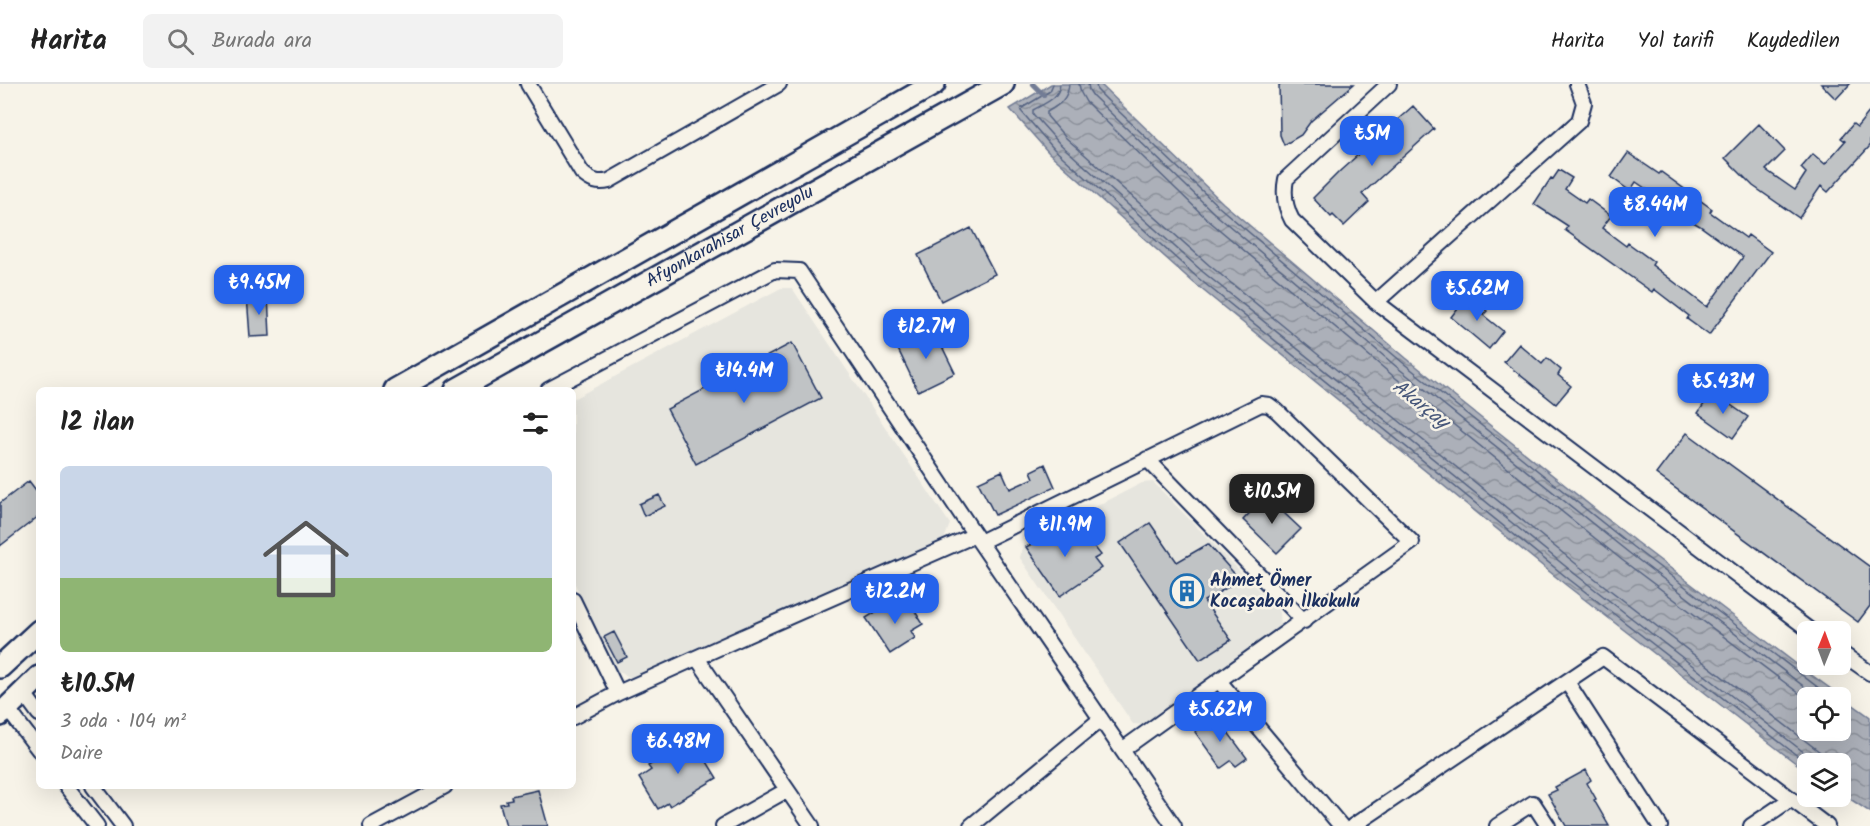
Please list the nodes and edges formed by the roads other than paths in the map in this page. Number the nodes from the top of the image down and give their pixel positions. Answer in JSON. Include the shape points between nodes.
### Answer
{"nodes":[{"id":1,"x":528,"y":84,"type":"edge"},
{"id":2,"x":780,"y":84,"type":"edge"},
{"id":3,"x":934,"y":84,"type":"edge"},
{"id":4,"x":1389,"y":84,"type":"edge"},
{"id":5,"x":1577,"y":84,"type":"edge"},
{"id":6,"x":995,"y":88,"type":"edge"},
{"id":7,"x":1376,"y":302,"type":"junction"},
{"id":8,"x":400,"y":387,"type":"edge"},
{"id":9,"x":461,"y":387,"type":"edge"},
{"id":10,"x":554,"y":387,"type":"edge"},
{"id":11,"x":1147,"y":459,"type":"junction"},
{"id":12,"x":978,"y":539,"type":"junction"},
{"id":13,"x":576,"y":606,"type":"edge"},
{"id":14,"x":1304,"y":621,"type":"junction"},
{"id":15,"x":1797,"y":621,"type":"edge"},
{"id":16,"x":36,"y":634,"type":"edge"},
{"id":17,"x":697,"y":658,"type":"junction"},
{"id":18,"x":1851,"y":660,"type":"edge"},
{"id":19,"x":0,"y":667,"type":"edge"},
{"id":20,"x":1870,"y":673,"type":"edge"},
{"id":21,"x":36,"y":680,"type":"edge"},
{"id":22,"x":1219,"y":681,"type":"junction"},
{"id":23,"x":1567,"y":682,"type":"junction"},
{"id":24,"x":23,"y":692,"type":"junction"},
{"id":25,"x":618,"y":693,"type":"junction"},
{"id":26,"x":36,"y":710,"type":"edge"},
{"id":27,"x":3,"y":712,"type":"edge"},
{"id":28,"x":576,"y":715,"type":"edge"},
{"id":29,"x":1101,"y":719,"type":"junction"},
{"id":30,"x":36,"y":747,"type":"edge"},
{"id":31,"x":1122,"y":750,"type":"junction"},
{"id":32,"x":68,"y":789,"type":"edge"},
{"id":33,"x":95,"y":789,"type":"edge"},
{"id":34,"x":439,"y":789,"type":"edge"},
{"id":35,"x":787,"y":790,"type":"junction"},
{"id":36,"x":1791,"y":799,"type":"junction"},
{"id":37,"x":986,"y":821,"type":"edge"},
{"id":38,"x":97,"y":826,"type":"edge"},
{"id":39,"x":123,"y":826,"type":"edge"},
{"id":40,"x":371,"y":826,"type":"edge"},
{"id":41,"x":723,"y":826,"type":"edge"},
{"id":42,"x":812,"y":826,"type":"edge"},
{"id":43,"x":971,"y":826,"type":"edge"},
{"id":44,"x":1174,"y":826,"type":"edge"},
{"id":45,"x":1341,"y":826,"type":"edge"},
{"id":46,"x":1353,"y":826,"type":"edge"},
{"id":47,"x":1497,"y":826,"type":"edge"},
{"id":48,"x":1548,"y":826,"type":"edge"},
{"id":49,"x":1660,"y":826,"type":"edge"},
{"id":50,"x":1751,"y":826,"type":"edge"},
{"id":51,"x":1827,"y":826,"type":"edge"}],
"edges":[{"from":1,"to":2,"type":"street","via":[[582,173],[596,183],[609,181]]},
{"from":3,"to":8,"type":"highway","name":"Afyonkarahisar Çevreyolu"},
{"from":4,"to":7,"type":"street","via":[[1286,179],[1284,187],[1285,204],[1298,227]]},
{"from":5,"to":7,"type":"street","via":[[1584,103],[1579,121]]},
{"from":6,"to":9,"type":"highway","name":"Afyonkarahisar Çevreyolu"},
{"from":7,"to":15,"type":"street"},
{"from":10,"to":12,"type":"street","via":[[775,270],[799,271]]},
{"from":11,"to":12,"type":"street"},
{"from":11,"to":14,"type":"street"},
{"from":11,"to":14,"type":"street","via":[[1255,406],[1269,405],[1412,542]]},
{"from":12,"to":17,"type":"street"},
{"from":12,"to":29,"type":"street"},
{"from":13,"to":25,"type":"street"},
{"from":14,"to":22,"type":"street"},
{"from":16,"to":19,"type":"highway"},
{"from":17,"to":25,"type":"street"},
{"from":17,"to":35,"type":"street"},
{"from":18,"to":20,"type":"street"},
{"from":21,"to":24,"type":"highway"},
{"from":22,"to":31,"type":"street"},
{"from":22,"to":45,"type":"street"},
{"from":23,"to":36,"type":"street","via":[[1603,657]]},
{"from":23,"to":46,"type":"street"},
{"from":23,"to":49,"type":"street"},
{"from":24,"to":26,"type":"street"},
{"from":24,"to":27,"type":"highway"},
{"from":25,"to":28,"type":"street"},
{"from":27,"to":30,"type":"street"},
{"from":29,"to":31,"type":"street"},
{"from":29,"to":37,"type":"street"},
{"from":31,"to":44,"type":"street"},
{"from":32,"to":38,"type":"street"},
{"from":33,"to":39,"type":"street"},
{"from":34,"to":40,"type":"street"},
{"from":35,"to":41,"type":"street"},
{"from":35,"to":42,"type":"street"},
{"from":36,"to":50,"type":"street"},
{"from":36,"to":51,"type":"street"},
{"from":37,"to":43,"type":"street"},
{"from":47,"to":48,"type":"street","via":[[1533,803]]}]}
